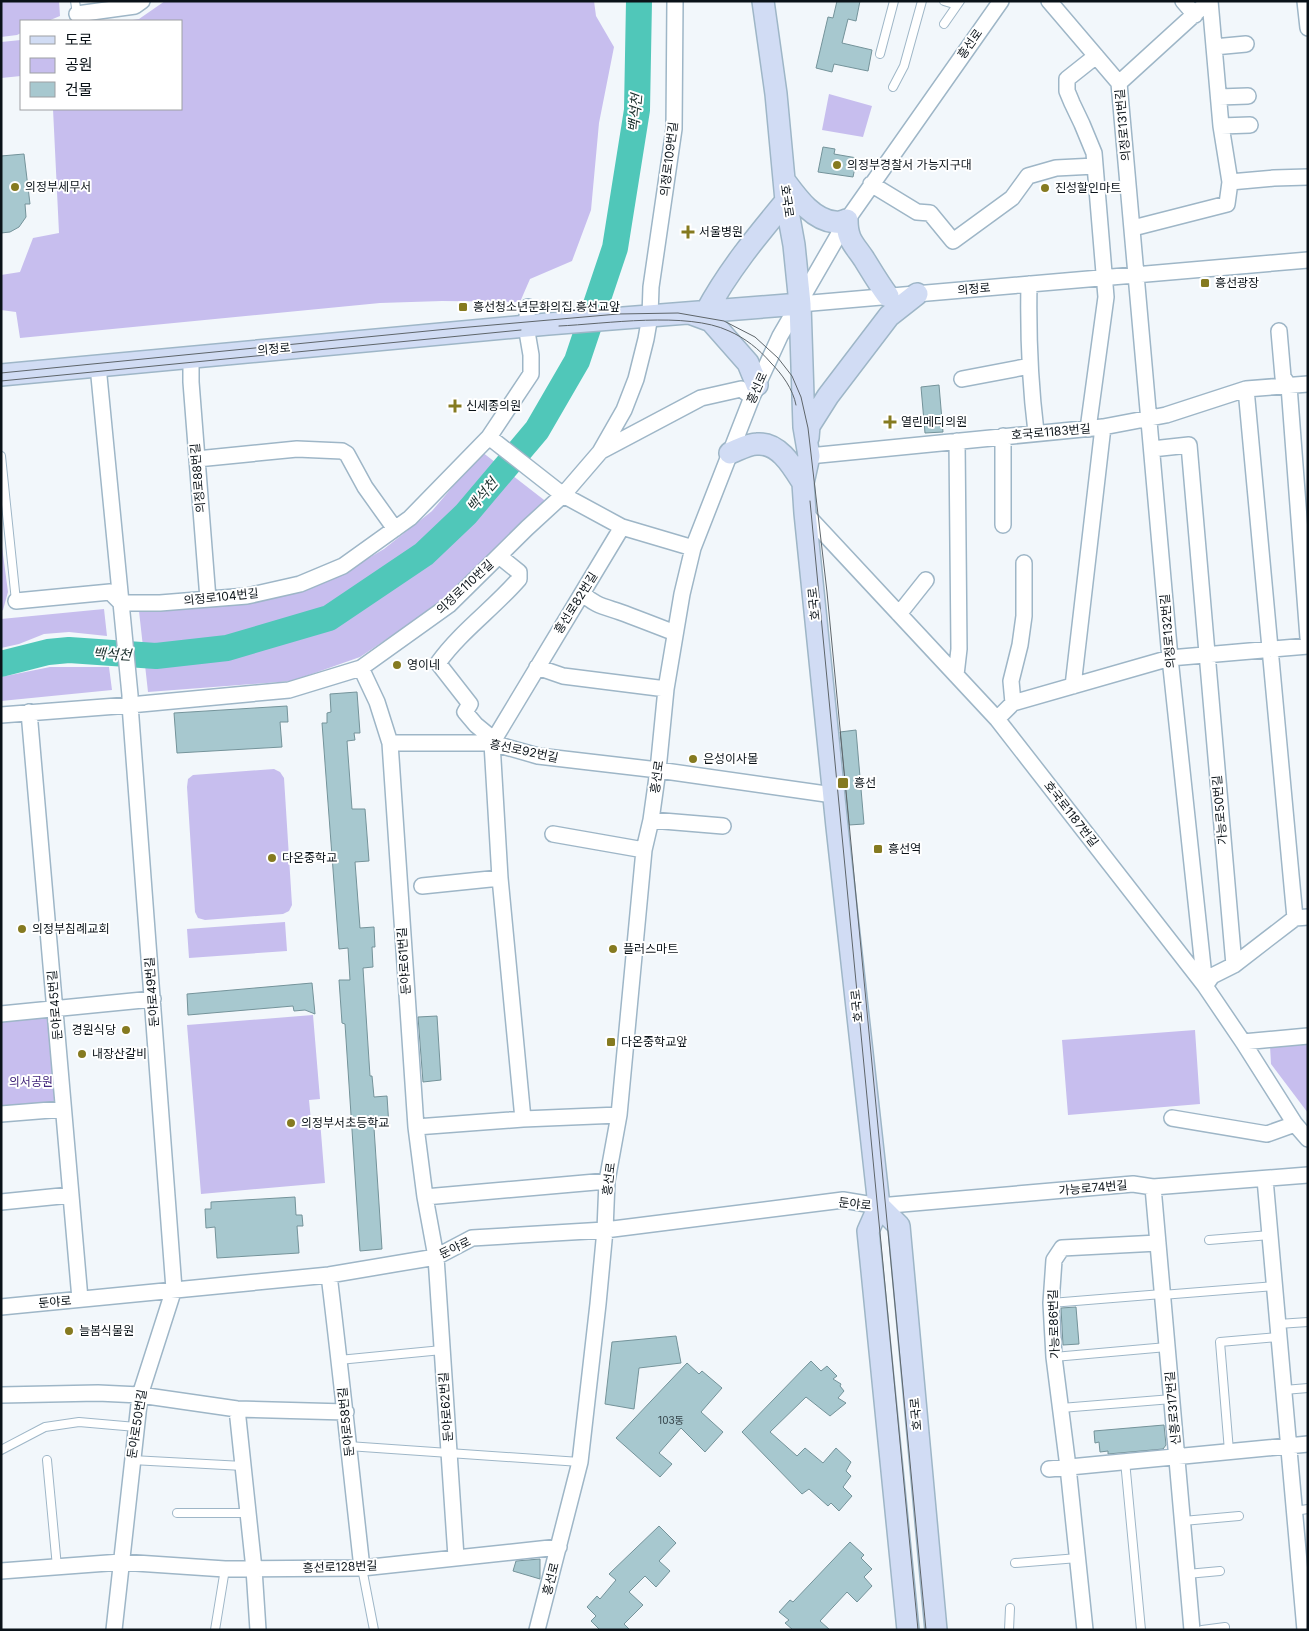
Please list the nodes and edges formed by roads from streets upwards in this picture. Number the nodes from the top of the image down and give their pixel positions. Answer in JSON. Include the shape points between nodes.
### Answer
{"nodes":[{"id":1,"x":675,"y":1,"type":"edge"},
{"id":2,"x":763,"y":1,"type":"edge"},
{"id":3,"x":1001,"y":1,"type":"edge"},
{"id":4,"x":1049,"y":1,"type":"edge"},
{"id":5,"x":1183,"y":1,"type":"edge"},
{"id":6,"x":1209,"y":1,"type":"edge"},
{"id":7,"x":1305,"y":1,"type":"edge"},
{"id":8,"x":137,"y":3,"type":"edge"},
{"id":9,"x":76,"y":7,"type":"edge"},
{"id":10,"x":1194,"y":15,"type":"junction"},
{"id":11,"x":1308,"y":28,"type":"edge"},
{"id":12,"x":1246,"y":44,"type":"dead end"},
{"id":13,"x":1214,"y":48,"type":"junction"},
{"id":14,"x":1096,"y":56,"type":"junction"},
{"id":15,"x":1119,"y":83,"type":"junction"},
{"id":16,"x":1248,"y":96,"type":"dead end"},
{"id":17,"x":1219,"y":97,"type":"junction"},
{"id":18,"x":1250,"y":125,"type":"dead end"},
{"id":19,"x":1221,"y":126,"type":"junction"},
{"id":20,"x":1095,"y":166,"type":"junction"},
{"id":21,"x":1308,"y":177,"type":"edge"},
{"id":22,"x":784,"y":180,"type":"junction"},
{"id":23,"x":1230,"y":182,"type":"junction"},
{"id":24,"x":871,"y":184,"type":"junction"},
{"id":25,"x":786,"y":201,"type":"junction"},
{"id":26,"x":847,"y":220,"type":"junction"},
{"id":27,"x":1133,"y":228,"type":"junction"},
{"id":28,"x":1308,"y":260,"type":"edge"},
{"id":29,"x":1137,"y":275,"type":"junction"},
{"id":30,"x":1104,"y":278,"type":"junction"},
{"id":31,"x":1029,"y":284,"type":"junction"},
{"id":32,"x":917,"y":294,"type":"junction"},
{"id":33,"x":888,"y":296,"type":"junction"},
{"id":34,"x":800,"y":304,"type":"junction"},
{"id":35,"x":698,"y":312,"type":"junction"},
{"id":36,"x":527,"y":316,"type":"junction"},
{"id":37,"x":645,"y":316,"type":"junction"},
{"id":38,"x":1279,"y":331,"type":"dead end"},
{"id":39,"x":191,"y":357,"type":"junction"},
{"id":40,"x":98,"y":366,"type":"junction"},
{"id":41,"x":1030,"y":366,"type":"junction"},
{"id":42,"x":1,"y":375,"type":"edge"},
{"id":43,"x":962,"y":379,"type":"dead end"},
{"id":44,"x":1308,"y":384,"type":"edge"},
{"id":45,"x":1289,"y":386,"type":"junction"},
{"id":46,"x":1246,"y":389,"type":"junction"},
{"id":47,"x":754,"y":391,"type":"junction"},
{"id":48,"x":1149,"y":419,"type":"junction"},
{"id":49,"x":1103,"y":427,"type":"junction"},
{"id":50,"x":1088,"y":429,"type":"junction"},
{"id":51,"x":1036,"y":432,"type":"junction"},
{"id":52,"x":489,"y":436,"type":"junction"},
{"id":53,"x":1003,"y":436,"type":"junction"},
{"id":54,"x":957,"y":441,"type":"junction"},
{"id":55,"x":808,"y":449,"type":"junction"},
{"id":56,"x":1152,"y":449,"type":"junction"},
{"id":57,"x":600,"y":452,"type":"junction"},
{"id":58,"x":730,"y":453,"type":"junction"},
{"id":59,"x":197,"y":459,"type":"junction"},
{"id":60,"x":803,"y":482,"type":"junction"},
{"id":61,"x":563,"y":495,"type":"junction"},
{"id":62,"x":805,"y":513,"type":"junction"},
{"id":63,"x":1003,"y":525,"type":"dead end"},
{"id":64,"x":622,"y":527,"type":"junction"},
{"id":65,"x":395,"y":530,"type":"junction"},
{"id":66,"x":693,"y":548,"type":"junction"},
{"id":67,"x":498,"y":556,"type":"junction"},
{"id":68,"x":1024,"y":564,"type":"dead end"},
{"id":69,"x":926,"y":580,"type":"dead end"},
{"id":70,"x":583,"y":593,"type":"junction"},
{"id":71,"x":208,"y":599,"type":"junction"},
{"id":72,"x":16,"y":601,"type":"road end"},
{"id":73,"x":121,"y":605,"type":"junction"},
{"id":74,"x":899,"y":614,"type":"junction"},
{"id":75,"x":675,"y":633,"type":"junction"},
{"id":76,"x":1308,"y":638,"type":"edge"},
{"id":77,"x":1308,"y":646,"type":"edge"},
{"id":78,"x":1270,"y":650,"type":"junction"},
{"id":79,"x":1206,"y":655,"type":"junction"},
{"id":80,"x":1170,"y":658,"type":"junction"},
{"id":81,"x":537,"y":667,"type":"junction"},
{"id":82,"x":361,"y":668,"type":"junction"},
{"id":83,"x":956,"y":675,"type":"junction"},
{"id":84,"x":1073,"y":686,"type":"junction"},
{"id":85,"x":666,"y":689,"type":"junction"},
{"id":86,"x":130,"y":700,"type":"junction"},
{"id":87,"x":1013,"y":702,"type":"junction"},
{"id":88,"x":29,"y":712,"type":"junction"},
{"id":89,"x":1,"y":715,"type":"edge"},
{"id":90,"x":997,"y":719,"type":"junction"},
{"id":91,"x":492,"y":741,"type":"junction"},
{"id":92,"x":390,"y":743,"type":"junction"},
{"id":93,"x":658,"y":770,"type":"junction"},
{"id":94,"x":833,"y":795,"type":"junction"},
{"id":95,"x":651,"y":820,"type":"junction"},
{"id":96,"x":723,"y":826,"type":"dead end"},
{"id":97,"x":554,"y":834,"type":"dead end"},
{"id":98,"x":644,"y":850,"type":"junction"},
{"id":99,"x":500,"y":878,"type":"junction"},
{"id":100,"x":422,"y":886,"type":"dead end"},
{"id":101,"x":1301,"y":917,"type":"edge"},
{"id":102,"x":1234,"y":965,"type":"junction"},
{"id":103,"x":1205,"y":986,"type":"junction"},
{"id":104,"x":153,"y":999,"type":"junction"},
{"id":105,"x":56,"y":1009,"type":"junction"},
{"id":106,"x":1,"y":1014,"type":"edge"},
{"id":107,"x":1308,"y":1036,"type":"edge"},
{"id":108,"x":1243,"y":1042,"type":"junction"},
{"id":109,"x":63,"y":1109,"type":"junction"},
{"id":110,"x":1,"y":1114,"type":"edge"},
{"id":111,"x":619,"y":1115,"type":"junction"},
{"id":112,"x":1172,"y":1118,"type":"dead end"},
{"id":113,"x":523,"y":1119,"type":"junction"},
{"id":114,"x":1295,"y":1124,"type":"junction"},
{"id":115,"x":416,"y":1127,"type":"junction"},
{"id":116,"x":1308,"y":1139,"type":"edge"},
{"id":117,"x":1308,"y":1175,"type":"edge"},
{"id":118,"x":1265,"y":1179,"type":"junction"},
{"id":119,"x":607,"y":1181,"type":"junction"},
{"id":120,"x":1153,"y":1186,"type":"junction"},
{"id":121,"x":71,"y":1195,"type":"junction"},
{"id":122,"x":425,"y":1197,"type":"junction"},
{"id":123,"x":1,"y":1202,"type":"edge"},
{"id":124,"x":879,"y":1206,"type":"junction"},
{"id":125,"x":605,"y":1230,"type":"junction"},
{"id":126,"x":1158,"y":1243,"type":"junction"},
{"id":127,"x":436,"y":1257,"type":"junction"},
{"id":128,"x":329,"y":1275,"type":"junction"},
{"id":129,"x":174,"y":1289,"type":"junction"},
{"id":130,"x":80,"y":1299,"type":"junction"},
{"id":131,"x":1,"y":1307,"type":"edge"},
{"id":132,"x":1,"y":1395,"type":"edge"},
{"id":133,"x":140,"y":1395,"type":"junction"},
{"id":134,"x":236,"y":1409,"type":"junction"},
{"id":135,"x":346,"y":1412,"type":"junction"},
{"id":136,"x":1308,"y":1444,"type":"edge"},
{"id":137,"x":1289,"y":1446,"type":"junction"},
{"id":138,"x":1177,"y":1456,"type":"junction"},
{"id":139,"x":1068,"y":1467,"type":"junction"},
{"id":140,"x":1049,"y":1468,"type":"dead end"},
{"id":141,"x":1301,"y":1510,"type":"edge"},
{"id":142,"x":559,"y":1547,"type":"junction"},
{"id":143,"x":456,"y":1557,"type":"junction"},
{"id":144,"x":120,"y":1562,"type":"junction"},
{"id":145,"x":362,"y":1568,"type":"junction"},
{"id":146,"x":1304,"y":1568,"type":"edge"},
{"id":147,"x":254,"y":1569,"type":"junction"},
{"id":148,"x":1,"y":1571,"type":"edge"},
{"id":149,"x":114,"y":1630,"type":"edge"},
{"id":150,"x":258,"y":1630,"type":"edge"},
{"id":151,"x":537,"y":1630,"type":"edge"},
{"id":152,"x":908,"y":1630,"type":"edge"},
{"id":153,"x":936,"y":1630,"type":"edge"},
{"id":154,"x":1085,"y":1630,"type":"edge"},
{"id":155,"x":1192,"y":1630,"type":"edge"},
{"id":156,"x":1305,"y":1630,"type":"edge"}],
"edges":[{"from":1,"to":37,"type":"street","name":"의정로109번길","via":[[674,129]]},
{"from":2,"to":22,"type":"street","name":"호국로"},
{"from":3,"to":24,"type":"street","name":"흥선로"},
{"from":4,"to":14,"type":"street","name":"의정로131번길"},
{"from":5,"to":10,"type":"street"},
{"from":6,"to":10,"type":"street"},
{"from":6,"to":13,"type":"street"},
{"from":7,"to":11,"type":"street"},
{"from":8,"to":9,"type":"street"},
{"from":10,"to":15,"type":"street"},
{"from":12,"to":13,"type":"street"},
{"from":13,"to":17,"type":"street"},
{"from":14,"to":15,"type":"street","name":"의정로131번길"},
{"from":14,"to":20,"type":"street","via":[[1067,79],[1067,90],[1094,153]]},
{"from":15,"to":27,"type":"street","name":"의정로131번길"},
{"from":16,"to":17,"type":"street"},
{"from":17,"to":19,"type":"street"},
{"from":18,"to":19,"type":"street"},
{"from":19,"to":23,"type":"street"},
{"from":20,"to":24,"type":"street","via":[[1056,168],[1028,176],[1012,198],[953,241],[930,212],[917,212]]},
{"from":20,"to":30,"type":"street"},
{"from":21,"to":23,"type":"street"},
{"from":22,"to":25,"type":"street","name":"호국로"},
{"from":22,"to":26,"type":"street","via":[[806,208],[820,217],[835,222]]},
{"from":23,"to":27,"type":"street","via":[[1227,204]]},
{"from":24,"to":26,"type":"street","name":"흥선로"},
{"from":25,"to":34,"type":"street","name":"호국로"},
{"from":25,"to":35,"type":"street"},
{"from":26,"to":33,"type":"street","via":[[853,246]]},
{"from":26,"to":34,"type":"street","name":"흥선로"},
{"from":27,"to":29,"type":"street","name":"의정로131번길"},
{"from":28,"to":29,"type":"street","name":"의정로"},
{"from":29,"to":30,"type":"street","name":"의정로"},
{"from":29,"to":48,"type":"street","name":"의정로132번길"},
{"from":30,"to":31,"type":"street","name":"의정로"},
{"from":30,"to":50,"type":"street","via":[[1106,296]]},
{"from":31,"to":32,"type":"street","name":"의정로"},
{"from":31,"to":41,"type":"street"},
{"from":32,"to":33,"type":"street","name":"의정로"},
{"from":32,"to":55,"type":"street","via":[[889,316],[828,396],[809,426]]},
{"from":33,"to":34,"type":"street","name":"의정로"},
{"from":34,"to":35,"type":"street","name":"의정로"},
{"from":34,"to":47,"type":"street","name":"흥선로","via":[[780,336]]},
{"from":34,"to":55,"type":"street","name":"호국로","via":[[804,427]]},
{"from":35,"to":37,"type":"street","name":"의정로"},
{"from":35,"to":47,"type":"street","via":[[711,321],[748,363]]},
{"from":36,"to":37,"type":"street","name":"의정로","via":[[548,324]]},
{"from":36,"to":39,"type":"street","name":"의정로"},
{"from":36,"to":52,"type":"street","name":"의정로104번길","via":[[531,374]]},
{"from":37,"to":57,"type":"street","name":"의정로110번길","via":[[636,379],[624,410]]},
{"from":38,"to":45,"type":"street","via":[[1283,377]]},
{"from":39,"to":40,"type":"street","name":"의정로"},
{"from":39,"to":59,"type":"street","name":"의정로88번길"},
{"from":40,"to":42,"type":"street","name":"의정로"},
{"from":40,"to":73,"type":"street","name":"둔야로49번길"},
{"from":41,"to":43,"type":"street"},
{"from":41,"to":51,"type":"street"},
{"from":44,"to":45,"type":"street","name":"호국로1183번길"},
{"from":45,"to":46,"type":"street","name":"호국로1183번길"},
{"from":45,"to":76,"type":"street"},
{"from":46,"to":48,"type":"street","name":"호국로1183번길"},
{"from":46,"to":78,"type":"street"},
{"from":47,"to":57,"type":"street","via":[[741,389],[701,398]]},
{"from":47,"to":58,"type":"street","name":"흥선로"},
{"from":48,"to":49,"type":"street","name":"호국로1183번길"},
{"from":48,"to":56,"type":"street","name":"의정로132번길"},
{"from":49,"to":50,"type":"street","name":"호국로1183번길"},
{"from":49,"to":84,"type":"street"},
{"from":50,"to":51,"type":"street","name":"호국로1183번길"},
{"from":51,"to":53,"type":"street","name":"호국로1183번길"},
{"from":52,"to":61,"type":"street"},
{"from":52,"to":65,"type":"street","name":"의정로104번길"},
{"from":53,"to":54,"type":"street","name":"호국로1183번길"},
{"from":53,"to":63,"type":"street"},
{"from":54,"to":55,"type":"street","name":"호국로1183번길"},
{"from":54,"to":83,"type":"street"},
{"from":55,"to":60,"type":"street","name":"호국로"},
{"from":56,"to":79,"type":"street","name":"가능로50번길","via":[[1189,445]]},
{"from":56,"to":80,"type":"street","name":"의정로132번길"},
{"from":57,"to":61,"type":"street","name":"의정로110번길"},
{"from":58,"to":60,"type":"street","via":[[757,444],[770,446],[786,457]]},
{"from":58,"to":66,"type":"street","name":"흥선로"},
{"from":59,"to":65,"type":"street","via":[[297,449],[342,451]]},
{"from":59,"to":71,"type":"street","name":"의정로88번길"},
{"from":60,"to":62,"type":"street","name":"호국로"},
{"from":61,"to":64,"type":"street"},
{"from":61,"to":67,"type":"street","name":"의정로110번길"},
{"from":62,"to":74,"type":"street","name":"호국로1187번길"},
{"from":62,"to":94,"type":"street","name":"호국로"},
{"from":64,"to":66,"type":"street"},
{"from":64,"to":70,"type":"street","name":"흥선로82번길"},
{"from":65,"to":71,"type":"street","name":"의정로104번길","via":[[343,566],[300,584],[247,596]]},
{"from":66,"to":75,"type":"street","name":"흥선로"},
{"from":67,"to":82,"type":"street","name":"의정로110번길","via":[[449,605]]},
{"from":67,"to":91,"type":"street","via":[[519,572],[519,579],[448,649],[438,663],[470,704],[465,712]]},
{"from":68,"to":87,"type":"street","via":[[1024,616],[1011,681]]},
{"from":69,"to":74,"type":"street"},
{"from":70,"to":75,"type":"street","via":[[600,606]]},
{"from":70,"to":81,"type":"street","name":"흥선로82번길"},
{"from":71,"to":73,"type":"street","name":"의정로104번길"},
{"from":72,"to":73,"type":"street","via":[[110,592]]},
{"from":73,"to":86,"type":"street","name":"둔야로49번길"},
{"from":74,"to":83,"type":"street","name":"호국로1187번길"},
{"from":75,"to":85,"type":"street","name":"흥선로"},
{"from":77,"to":78,"type":"street"},
{"from":78,"to":79,"type":"street"},
{"from":78,"to":101,"type":"street"},
{"from":79,"to":80,"type":"street"},
{"from":79,"to":102,"type":"street","name":"가능로50번길"},
{"from":80,"to":84,"type":"street"},
{"from":80,"to":103,"type":"street","name":"의정로132번길"},
{"from":81,"to":85,"type":"street","via":[[563,676]]},
{"from":81,"to":91,"type":"street","name":"흥선로82번길"},
{"from":82,"to":86,"type":"street","name":"의정로110번길","via":[[289,690]]},
{"from":82,"to":92,"type":"street","name":"둔야로61번길","via":[[377,702]]},
{"from":83,"to":90,"type":"street","name":"호국로1187번길"},
{"from":84,"to":87,"type":"street"},
{"from":85,"to":93,"type":"street","name":"흥선로"},
{"from":86,"to":88,"type":"street","name":"의정로110번길"},
{"from":86,"to":104,"type":"street","name":"둔야로49번길"},
{"from":87,"to":90,"type":"street"},
{"from":88,"to":89,"type":"street","name":"의정로110번길"},
{"from":88,"to":105,"type":"street","name":"둔야로45번길"},
{"from":90,"to":103,"type":"street","name":"호국로1187번길"},
{"from":91,"to":92,"type":"street","name":"흥선로92번길"},
{"from":91,"to":93,"type":"street","name":"흥선로92번길","via":[[538,756]]},
{"from":91,"to":99,"type":"street"},
{"from":92,"to":115,"type":"street","name":"둔야로61번길"},
{"from":93,"to":94,"type":"street","name":"흥선로92번길"},
{"from":93,"to":95,"type":"street","name":"흥선로"},
{"from":94,"to":124,"type":"street","name":"호국로"},
{"from":95,"to":96,"type":"street"},
{"from":95,"to":98,"type":"street","name":"흥선로"},
{"from":97,"to":98,"type":"street"},
{"from":98,"to":111,"type":"street","name":"흥선로"},
{"from":99,"to":100,"type":"street"},
{"from":99,"to":113,"type":"street"},
{"from":101,"to":102,"type":"street"},
{"from":102,"to":103,"type":"street","via":[[1212,976]]},
{"from":103,"to":108,"type":"street","name":"호국로1187번길"},
{"from":104,"to":105,"type":"street"},
{"from":104,"to":129,"type":"street","name":"둔야로49번길"},
{"from":105,"to":106,"type":"street"},
{"from":105,"to":109,"type":"street","name":"둔야로45번길"},
{"from":107,"to":108,"type":"street"},
{"from":108,"to":114,"type":"street","name":"호국로1187번길"},
{"from":109,"to":110,"type":"street"},
{"from":109,"to":121,"type":"street","name":"둔야로45번길"},
{"from":111,"to":113,"type":"street"},
{"from":111,"to":119,"type":"street","name":"흥선로"},
{"from":112,"to":114,"type":"street","via":[[1268,1134]]},
{"from":113,"to":115,"type":"street"},
{"from":114,"to":116,"type":"street","name":"호국로1187번길"},
{"from":115,"to":122,"type":"street","name":"둔야로61번길"},
{"from":117,"to":118,"type":"street","name":"가능로74번길"},
{"from":118,"to":120,"type":"street","name":"가능로74번길"},
{"from":118,"to":137,"type":"street"},
{"from":119,"to":122,"type":"street"},
{"from":119,"to":125,"type":"street","name":"흥선로"},
{"from":120,"to":124,"type":"street","name":"가능로74번길","via":[[1133,1184]]},
{"from":120,"to":126,"type":"street","name":"신흥로317번길"},
{"from":121,"to":123,"type":"street"},
{"from":121,"to":130,"type":"street","name":"둔야로45번길"},
{"from":122,"to":127,"type":"street","name":"둔야로61번길"},
{"from":124,"to":125,"type":"street","name":"둔야로","via":[[843,1200]]},
{"from":124,"to":152,"type":"street","via":[[868,1231]]},
{"from":124,"to":153,"type":"street","name":"호국로","via":[[899,1226]]},
{"from":125,"to":127,"type":"street","name":"둔야로","via":[[472,1238]]},
{"from":125,"to":142,"type":"street","name":"흥선로","via":[[580,1462]]},
{"from":126,"to":138,"type":"street","name":"신흥로317번길"},
{"from":126,"to":139,"type":"street","name":"가능로86번길","via":[[1062,1248],[1054,1260],[1051,1303],[1054,1357]]},
{"from":127,"to":128,"type":"street","name":"둔야로"},
{"from":127,"to":143,"type":"street","name":"둔야로62번길"},
{"from":128,"to":129,"type":"street","name":"둔야로"},
{"from":128,"to":135,"type":"street","name":"둔야로58번길"},
{"from":129,"to":130,"type":"street","name":"둔야로"},
{"from":129,"to":133,"type":"street","name":"둔야로50번길"},
{"from":130,"to":131,"type":"street","name":"둔야로"},
{"from":132,"to":133,"type":"street","via":[[98,1392]]},
{"from":133,"to":134,"type":"street"},
{"from":133,"to":144,"type":"street","name":"둔야로50번길"},
{"from":134,"to":135,"type":"street"},
{"from":134,"to":147,"type":"street"},
{"from":135,"to":145,"type":"street","name":"둔야로58번길"},
{"from":136,"to":137,"type":"street"},
{"from":137,"to":138,"type":"street"},
{"from":137,"to":141,"type":"street"},
{"from":138,"to":139,"type":"street"},
{"from":138,"to":155,"type":"street","name":"신흥로317번길"},
{"from":139,"to":140,"type":"street"},
{"from":139,"to":154,"type":"street","name":"가능로86번길"},
{"from":141,"to":146,"type":"street"},
{"from":142,"to":143,"type":"street","name":"흥선로128번길"},
{"from":142,"to":151,"type":"street","name":"흥선로"},
{"from":143,"to":145,"type":"street","name":"흥선로128번길"},
{"from":144,"to":147,"type":"street","name":"흥선로128번길"},
{"from":144,"to":148,"type":"street","name":"흥선로128번길"},
{"from":144,"to":149,"type":"street","name":"둔야로50번길"},
{"from":145,"to":147,"type":"street","name":"흥선로128번길"},
{"from":146,"to":156,"type":"street"},
{"from":147,"to":150,"type":"street"}]}
